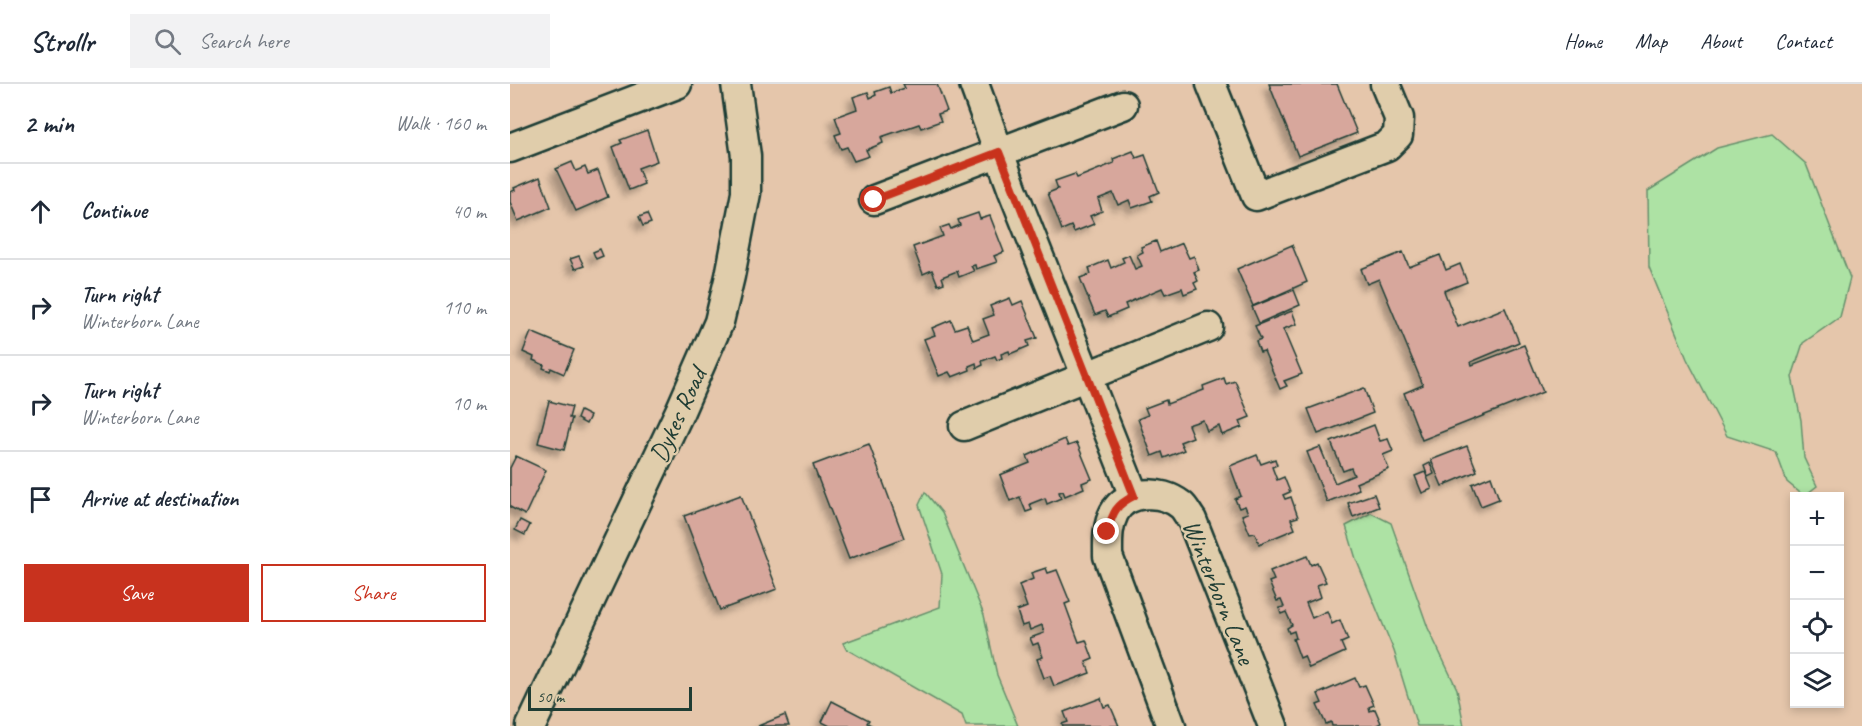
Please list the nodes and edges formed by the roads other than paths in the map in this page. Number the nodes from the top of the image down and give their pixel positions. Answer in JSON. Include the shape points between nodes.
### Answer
{"nodes":[{"id":1,"x":677,"y":84,"type":"edge"},
{"id":2,"x":736,"y":84,"type":"edge"},
{"id":3,"x":974,"y":84,"type":"edge"},
{"id":4,"x":1211,"y":84,"type":"edge"},
{"id":5,"x":1385,"y":84,"type":"edge"},
{"id":6,"x":1123,"y":105,"type":"dead end"},
{"id":7,"x":510,"y":148,"type":"edge"},
{"id":8,"x":999,"y":152,"type":"junction"},
{"id":9,"x":874,"y":200,"type":"dead end"},
{"id":10,"x":1208,"y":327,"type":"dead end"},
{"id":11,"x":1087,"y":376,"type":"junction"},
{"id":12,"x":964,"y":426,"type":"dead end"},
{"id":13,"x":1134,"y":496,"type":"junction"},
{"id":14,"x":531,"y":726,"type":"edge"},
{"id":15,"x":1172,"y":726,"type":"edge"},
{"id":16,"x":1273,"y":726,"type":"edge"}],
"edges":[{"from":1,"to":7,"type":"street"},
{"from":2,"to":14,"type":"street","name":"Dykes Road","via":[[746,156],[746,193],[719,322]]},
{"from":3,"to":8,"type":"street"},
{"from":4,"to":5,"type":"street","via":[[1256,196],[1387,146],[1398,135],[1399,118]]},
{"from":6,"to":8,"type":"street"},
{"from":8,"to":9,"type":"street"},
{"from":8,"to":11,"type":"street"},
{"from":10,"to":11,"type":"street"},
{"from":11,"to":12,"type":"street"},
{"from":11,"to":13,"type":"street"},
{"from":13,"to":15,"type":"street","via":[[1121,502],[1113,514],[1107,532],[1108,556]]},
{"from":13,"to":16,"type":"street","name":"Winterborn Lane","via":[[1154,494],[1171,499],[1192,520]]}]}
